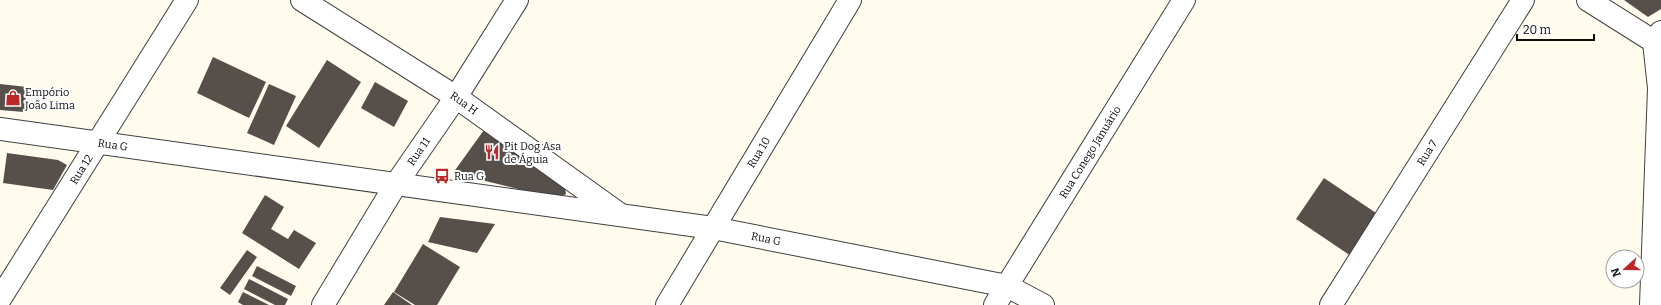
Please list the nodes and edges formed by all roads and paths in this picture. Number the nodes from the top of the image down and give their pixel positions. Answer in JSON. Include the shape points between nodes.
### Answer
{"nodes":[{"id":1,"x":187,"y":0,"type":"edge"},
{"id":2,"x":302,"y":0,"type":"edge"},
{"id":3,"x":517,"y":0,"type":"edge"},
{"id":4,"x":850,"y":0,"type":"edge"},
{"id":5,"x":1184,"y":0,"type":"edge"},
{"id":6,"x":1523,"y":0,"type":"edge"},
{"id":7,"x":1588,"y":0,"type":"edge"},
{"id":8,"x":1659,"y":40,"type":"edge"},
{"id":9,"x":456,"y":97,"type":"junction"},
{"id":10,"x":0,"y":129,"type":"edge"},
{"id":11,"x":98,"y":143,"type":"junction"},
{"id":12,"x":396,"y":184,"type":"junction"},
{"id":13,"x":621,"y":215,"type":"junction"},
{"id":14,"x":713,"y":228,"type":"junction"},
{"id":15,"x":1007,"y":286,"type":"junction"},
{"id":16,"x":0,"y":299,"type":"edge"},
{"id":17,"x":323,"y":305,"type":"edge"},
{"id":18,"x":667,"y":305,"type":"edge"},
{"id":19,"x":995,"y":305,"type":"edge"},
{"id":20,"x":1043,"y":305,"type":"edge"},
{"id":21,"x":1331,"y":305,"type":"edge"},
{"id":22,"x":1651,"y":305,"type":"edge"}],
"edges":[{"from":1,"to":11,"type":"street","name":"Rua 12"},
{"from":2,"to":9,"type":"street","name":"Rua H"},
{"from":3,"to":9,"type":"street","name":"Rua 11"},
{"from":4,"to":14,"type":"street","name":"Rua 10"},
{"from":5,"to":15,"type":"street","name":"Rua Conego Januário"},
{"from":6,"to":21,"type":"street","name":"Rua 7"},
{"from":7,"to":8,"type":"street"},
{"from":8,"to":22,"type":"street"},
{"from":9,"to":12,"type":"street","name":"Rua 11"},
{"from":9,"to":13,"type":"street","name":"Rua H"},
{"from":10,"to":11,"type":"street","name":"Rua G"},
{"from":11,"to":12,"type":"street","name":"Rua G"},
{"from":11,"to":16,"type":"street","name":"Rua 12"},
{"from":12,"to":13,"type":"street","name":"Rua G"},
{"from":12,"to":17,"type":"street","name":"Rua 11"},
{"from":13,"to":14,"type":"street","name":"Rua G"},
{"from":14,"to":15,"type":"street","name":"Rua G"},
{"from":14,"to":18,"type":"street","name":"Rua 10"},
{"from":15,"to":19,"type":"street","name":"Rua Conego Januário"},
{"from":15,"to":20,"type":"street","name":"Rua G"}]}
